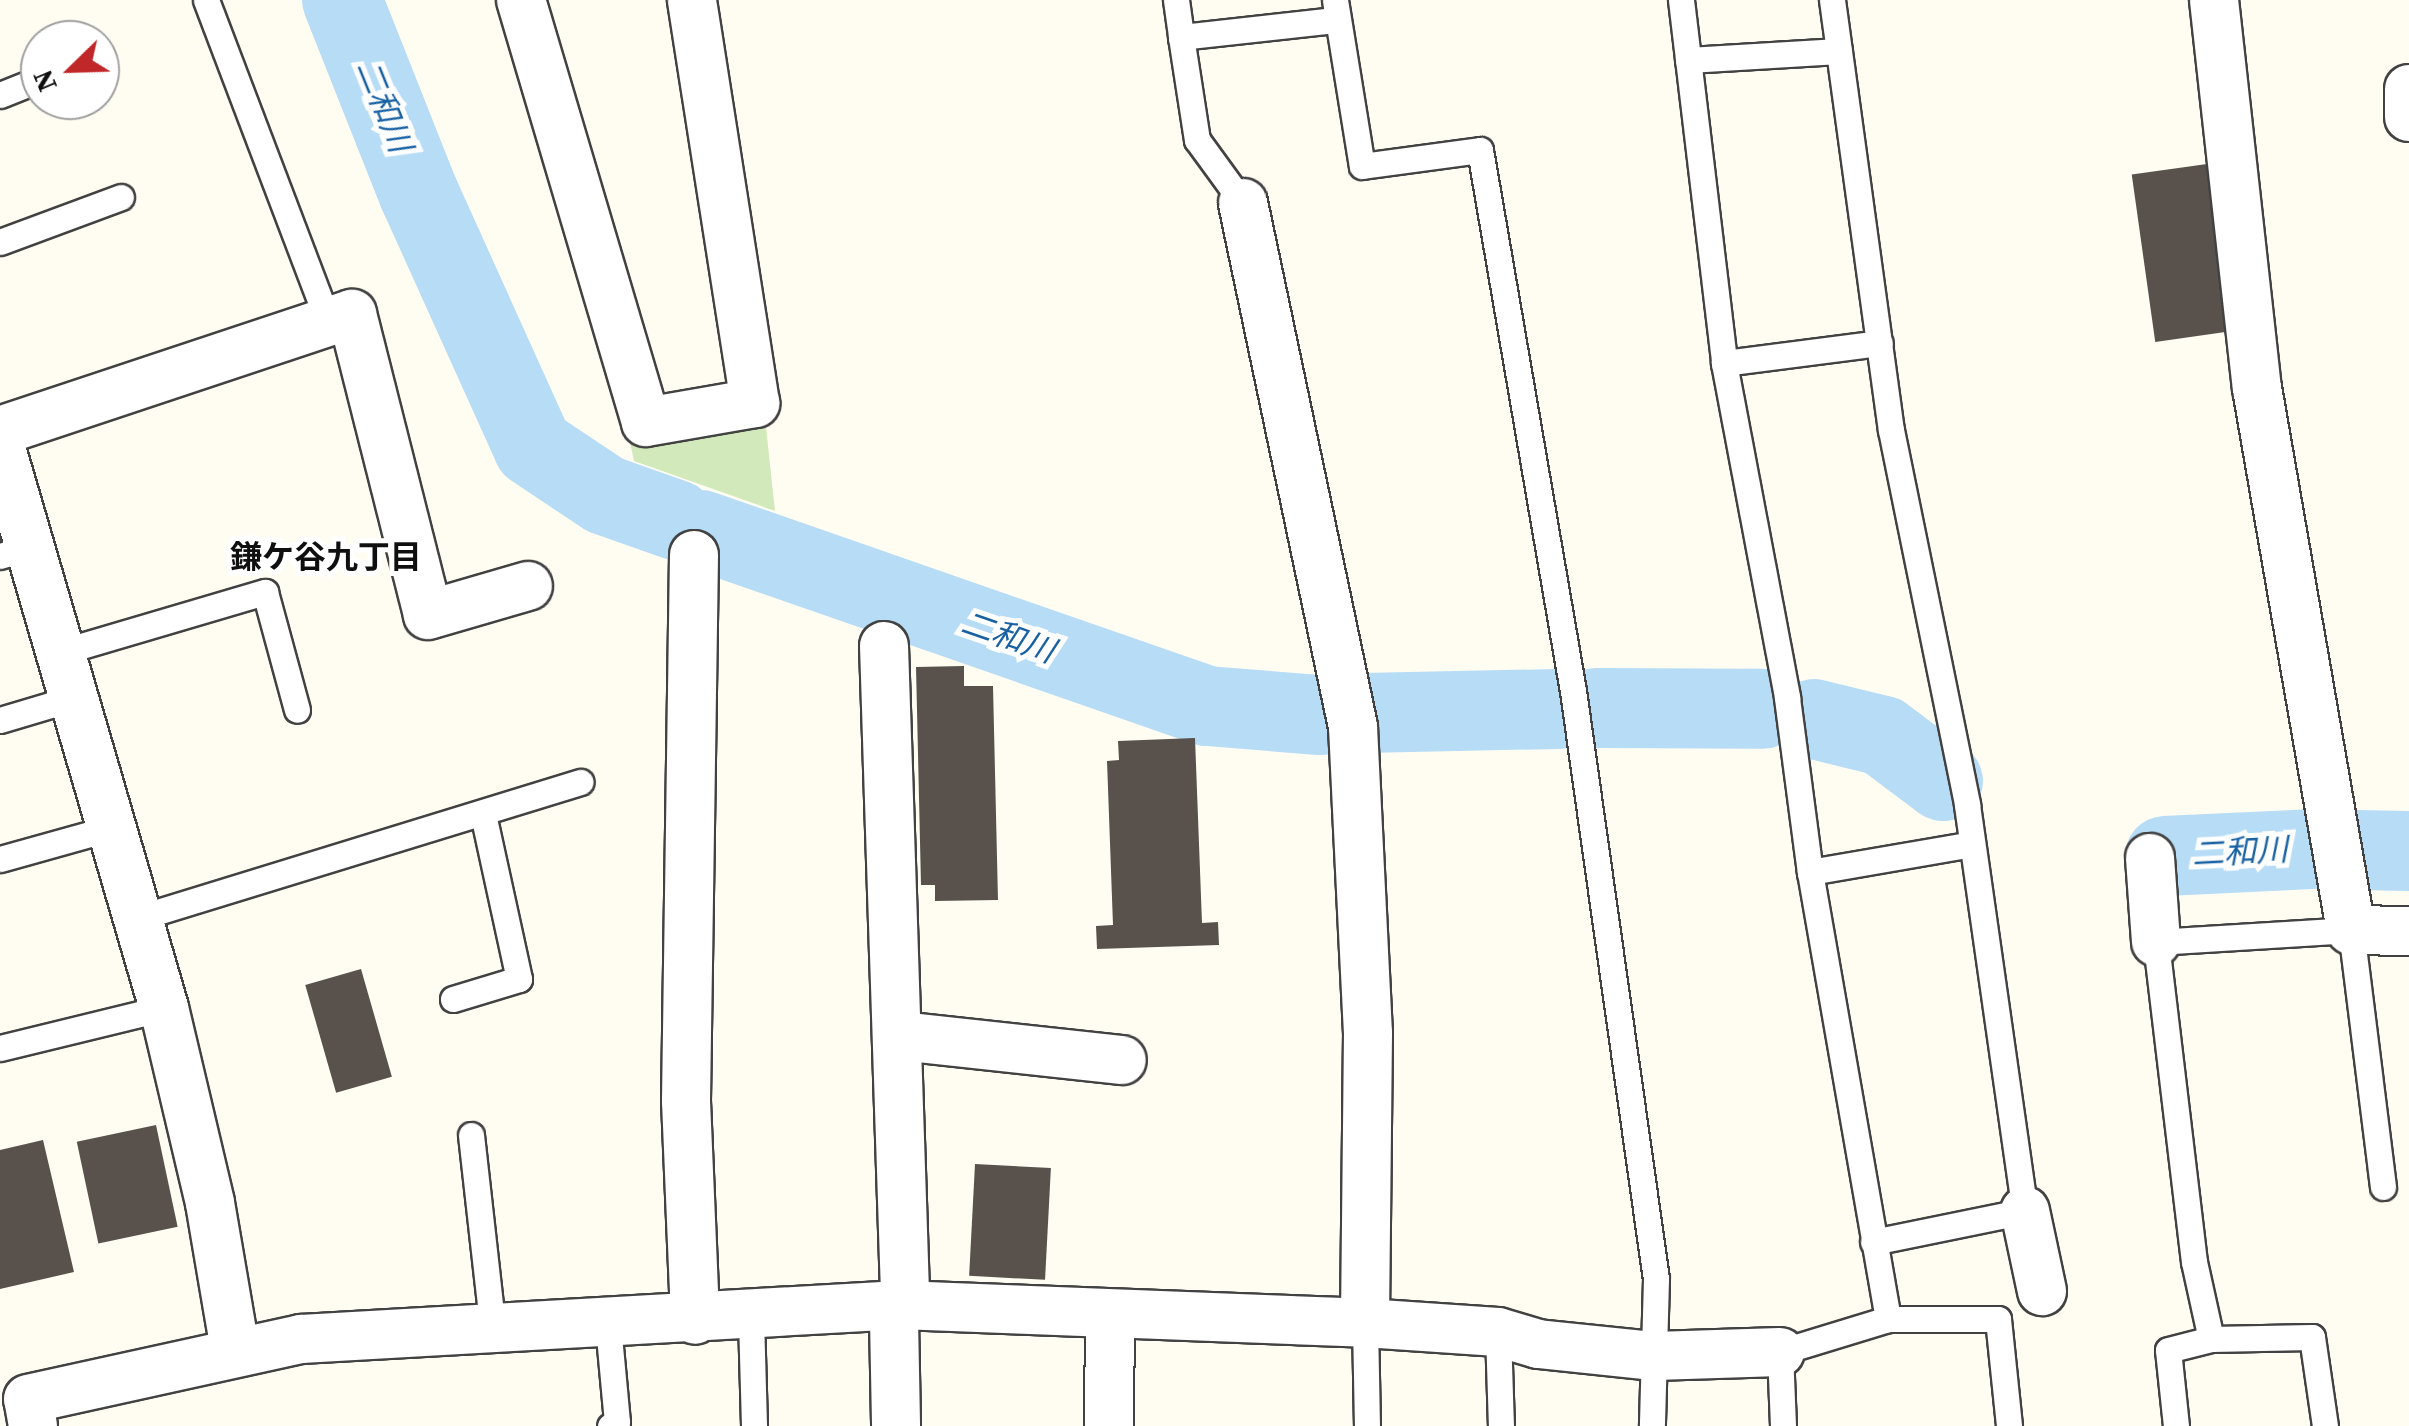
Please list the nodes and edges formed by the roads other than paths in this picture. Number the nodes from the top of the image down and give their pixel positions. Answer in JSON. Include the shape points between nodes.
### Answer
{"nodes":[{"id":1,"x":206,"y":0,"type":"edge"},
{"id":2,"x":521,"y":0,"type":"edge"},
{"id":3,"x":692,"y":0,"type":"edge"},
{"id":4,"x":1176,"y":0,"type":"edge"},
{"id":5,"x":1680,"y":0,"type":"edge"},
{"id":6,"x":1832,"y":0,"type":"edge"},
{"id":7,"x":2214,"y":0,"type":"edge"},
{"id":8,"x":1335,"y":10,"type":"edge"},
{"id":9,"x":1181,"y":38,"type":"junction"},
{"id":10,"x":1839,"y":51,"type":"junction"},
{"id":11,"x":1688,"y":60,"type":"junction"},
{"id":12,"x":2409,"y":90,"type":"edge"},
{"id":13,"x":2409,"y":116,"type":"edge"},
{"id":14,"x":121,"y":196,"type":"dead end"},
{"id":15,"x":1242,"y":203,"type":"joint"},
{"id":16,"x":0,"y":242,"type":"edge"},
{"id":17,"x":328,"y":322,"type":"junction"},
{"id":18,"x":1880,"y":344,"type":"junction"},
{"id":19,"x":1724,"y":363,"type":"junction"},
{"id":20,"x":0,"y":431,"type":"edge"},
{"id":21,"x":4,"y":470,"type":"edge"},
{"id":22,"x":15,"y":552,"type":"edge"},
{"id":23,"x":694,"y":555,"type":"dead end"},
{"id":24,"x":528,"y":586,"type":"dead end"},
{"id":25,"x":884,"y":646,"type":"dead end"},
{"id":26,"x":61,"y":652,"type":"junction"},
{"id":27,"x":74,"y":698,"type":"junction"},
{"id":28,"x":297,"y":710,"type":"dead end"},
{"id":29,"x":0,"y":720,"type":"edge"},
{"id":30,"x":581,"y":782,"type":"dead end"},
{"id":31,"x":483,"y":814,"type":"junction"},
{"id":32,"x":111,"y":828,"type":"junction"},
{"id":33,"x":1972,"y":844,"type":"junction"},
{"id":34,"x":2150,"y":858,"type":"dead end"},
{"id":35,"x":0,"y":859,"type":"edge"},
{"id":36,"x":1810,"y":872,"type":"junction"},
{"id":37,"x":138,"y":918,"type":"junction"},
{"id":38,"x":2351,"y":930,"type":"junction"},
{"id":39,"x":2409,"y":930,"type":"edge"},
{"id":40,"x":2156,"y":942,"type":"junction"},
{"id":41,"x":452,"y":998,"type":"dead end"},
{"id":42,"x":164,"y":1008,"type":"junction"},
{"id":43,"x":900,"y":1036,"type":"junction"},
{"id":44,"x":0,"y":1048,"type":"edge"},
{"id":45,"x":1122,"y":1060,"type":"dead end"},
{"id":46,"x":471,"y":1135,"type":"dead end"},
{"id":47,"x":2383,"y":1188,"type":"dead end"},
{"id":48,"x":2025,"y":1211,"type":"junction"},
{"id":49,"x":1873,"y":1242,"type":"junction"},
{"id":50,"x":2042,"y":1292,"type":"dead end"},
{"id":51,"x":900,"y":1305,"type":"junction"},
{"id":52,"x":1110,"y":1314,"type":"junction"},
{"id":53,"x":751,"y":1318,"type":"junction"},
{"id":54,"x":1888,"y":1319,"type":"junction"},
{"id":55,"x":695,"y":1320,"type":"junction"},
{"id":56,"x":1365,"y":1323,"type":"junction"},
{"id":57,"x":608,"y":1325,"type":"junction"},
{"id":58,"x":493,"y":1330,"type":"junction"},
{"id":59,"x":1498,"y":1332,"type":"junction"},
{"id":60,"x":2212,"y":1339,"type":"junction"},
{"id":61,"x":234,"y":1350,"type":"junction"},
{"id":62,"x":1780,"y":1352,"type":"junction"},
{"id":63,"x":1654,"y":1356,"type":"junction"},
{"id":64,"x":33,"y":1426,"type":"edge"},
{"id":65,"x":610,"y":1426,"type":"edge"},
{"id":66,"x":754,"y":1426,"type":"edge"},
{"id":67,"x":896,"y":1426,"type":"edge"},
{"id":68,"x":1109,"y":1426,"type":"edge"},
{"id":69,"x":1367,"y":1426,"type":"edge"},
{"id":70,"x":1501,"y":1426,"type":"edge"},
{"id":71,"x":1652,"y":1426,"type":"edge"},
{"id":72,"x":1783,"y":1426,"type":"edge"},
{"id":73,"x":2009,"y":1426,"type":"edge"},
{"id":74,"x":2176,"y":1426,"type":"edge"},
{"id":75,"x":2324,"y":1426,"type":"edge"}],
"edges":[{"from":1,"to":17,"type":"lane"},
{"from":2,"to":3,"type":"street","via":[[646,422],[755,403]]},
{"from":4,"to":9,"type":"lane"},
{"from":5,"to":11,"type":"lane"},
{"from":6,"to":10,"type":"lane"},
{"from":7,"to":38,"type":"street","via":[[2257,388]]},
{"from":8,"to":9,"type":"lane"},
{"from":8,"to":63,"type":"lane","via":[[1362,166],[1480,150],[1573,691],[1656,1279]]},
{"from":9,"to":15,"type":"lane","via":[[1197,140]]},
{"from":10,"to":11,"type":"lane"},
{"from":10,"to":18,"type":"lane"},
{"from":11,"to":19,"type":"lane"},
{"from":12,"to":13,"type":"street"},
{"from":14,"to":16,"type":"lane"},
{"from":15,"to":56,"type":"street","via":[[1353,727],[1368,1033]]},
{"from":17,"to":20,"type":"street"},
{"from":17,"to":24,"type":"street","via":[[352,314],[428,615]]},
{"from":18,"to":19,"type":"lane"},
{"from":18,"to":33,"type":"lane"},
{"from":19,"to":36,"type":"lane","via":[[1787,698]]},
{"from":21,"to":22,"type":"street"},
{"from":22,"to":26,"type":"street"},
{"from":23,"to":55,"type":"street","via":[[686,1101]]},
{"from":25,"to":43,"type":"street"},
{"from":26,"to":27,"type":"street"},
{"from":26,"to":28,"type":"lane","via":[[265,592]]},
{"from":27,"to":29,"type":"lane"},
{"from":27,"to":32,"type":"street"},
{"from":30,"to":31,"type":"lane"},
{"from":31,"to":37,"type":"lane"},
{"from":31,"to":41,"type":"lane","via":[[519,979]]},
{"from":32,"to":35,"type":"lane"},
{"from":32,"to":37,"type":"street"},
{"from":33,"to":36,"type":"lane"},
{"from":33,"to":48,"type":"lane"},
{"from":34,"to":40,"type":"street"},
{"from":36,"to":49,"type":"lane"},
{"from":37,"to":42,"type":"street"},
{"from":38,"to":39,"type":"street"},
{"from":38,"to":40,"type":"lane"},
{"from":38,"to":47,"type":"lane"},
{"from":40,"to":60,"type":"lane","via":[[2194,1262]]},
{"from":42,"to":44,"type":"lane"},
{"from":42,"to":61,"type":"street","via":[[210,1203]]},
{"from":43,"to":45,"type":"street"},
{"from":43,"to":51,"type":"street"},
{"from":46,"to":58,"type":"lane"},
{"from":48,"to":49,"type":"lane"},
{"from":48,"to":50,"type":"street"},
{"from":49,"to":54,"type":"lane"},
{"from":51,"to":52,"type":"street"},
{"from":51,"to":53,"type":"street"},
{"from":51,"to":67,"type":"street"},
{"from":52,"to":56,"type":"street"},
{"from":52,"to":68,"type":"street"},
{"from":53,"to":55,"type":"street"},
{"from":53,"to":66,"type":"lane"},
{"from":54,"to":62,"type":"lane"},
{"from":54,"to":73,"type":"lane","via":[[1998,1320]]},
{"from":55,"to":57,"type":"street"},
{"from":56,"to":59,"type":"street"},
{"from":56,"to":69,"type":"lane"},
{"from":57,"to":58,"type":"street"},
{"from":57,"to":65,"type":"lane","via":[[617,1422]]},
{"from":58,"to":61,"type":"street","via":[[302,1339]]},
{"from":59,"to":63,"type":"street","via":[[1538,1344]]},
{"from":59,"to":70,"type":"lane"},
{"from":60,"to":74,"type":"lane","via":[[2168,1350]]},
{"from":60,"to":75,"type":"lane","via":[[2312,1337]]},
{"from":61,"to":64,"type":"street","via":[[28,1399]]},
{"from":62,"to":63,"type":"street"},
{"from":62,"to":72,"type":"lane"},
{"from":63,"to":71,"type":"lane"}]}
